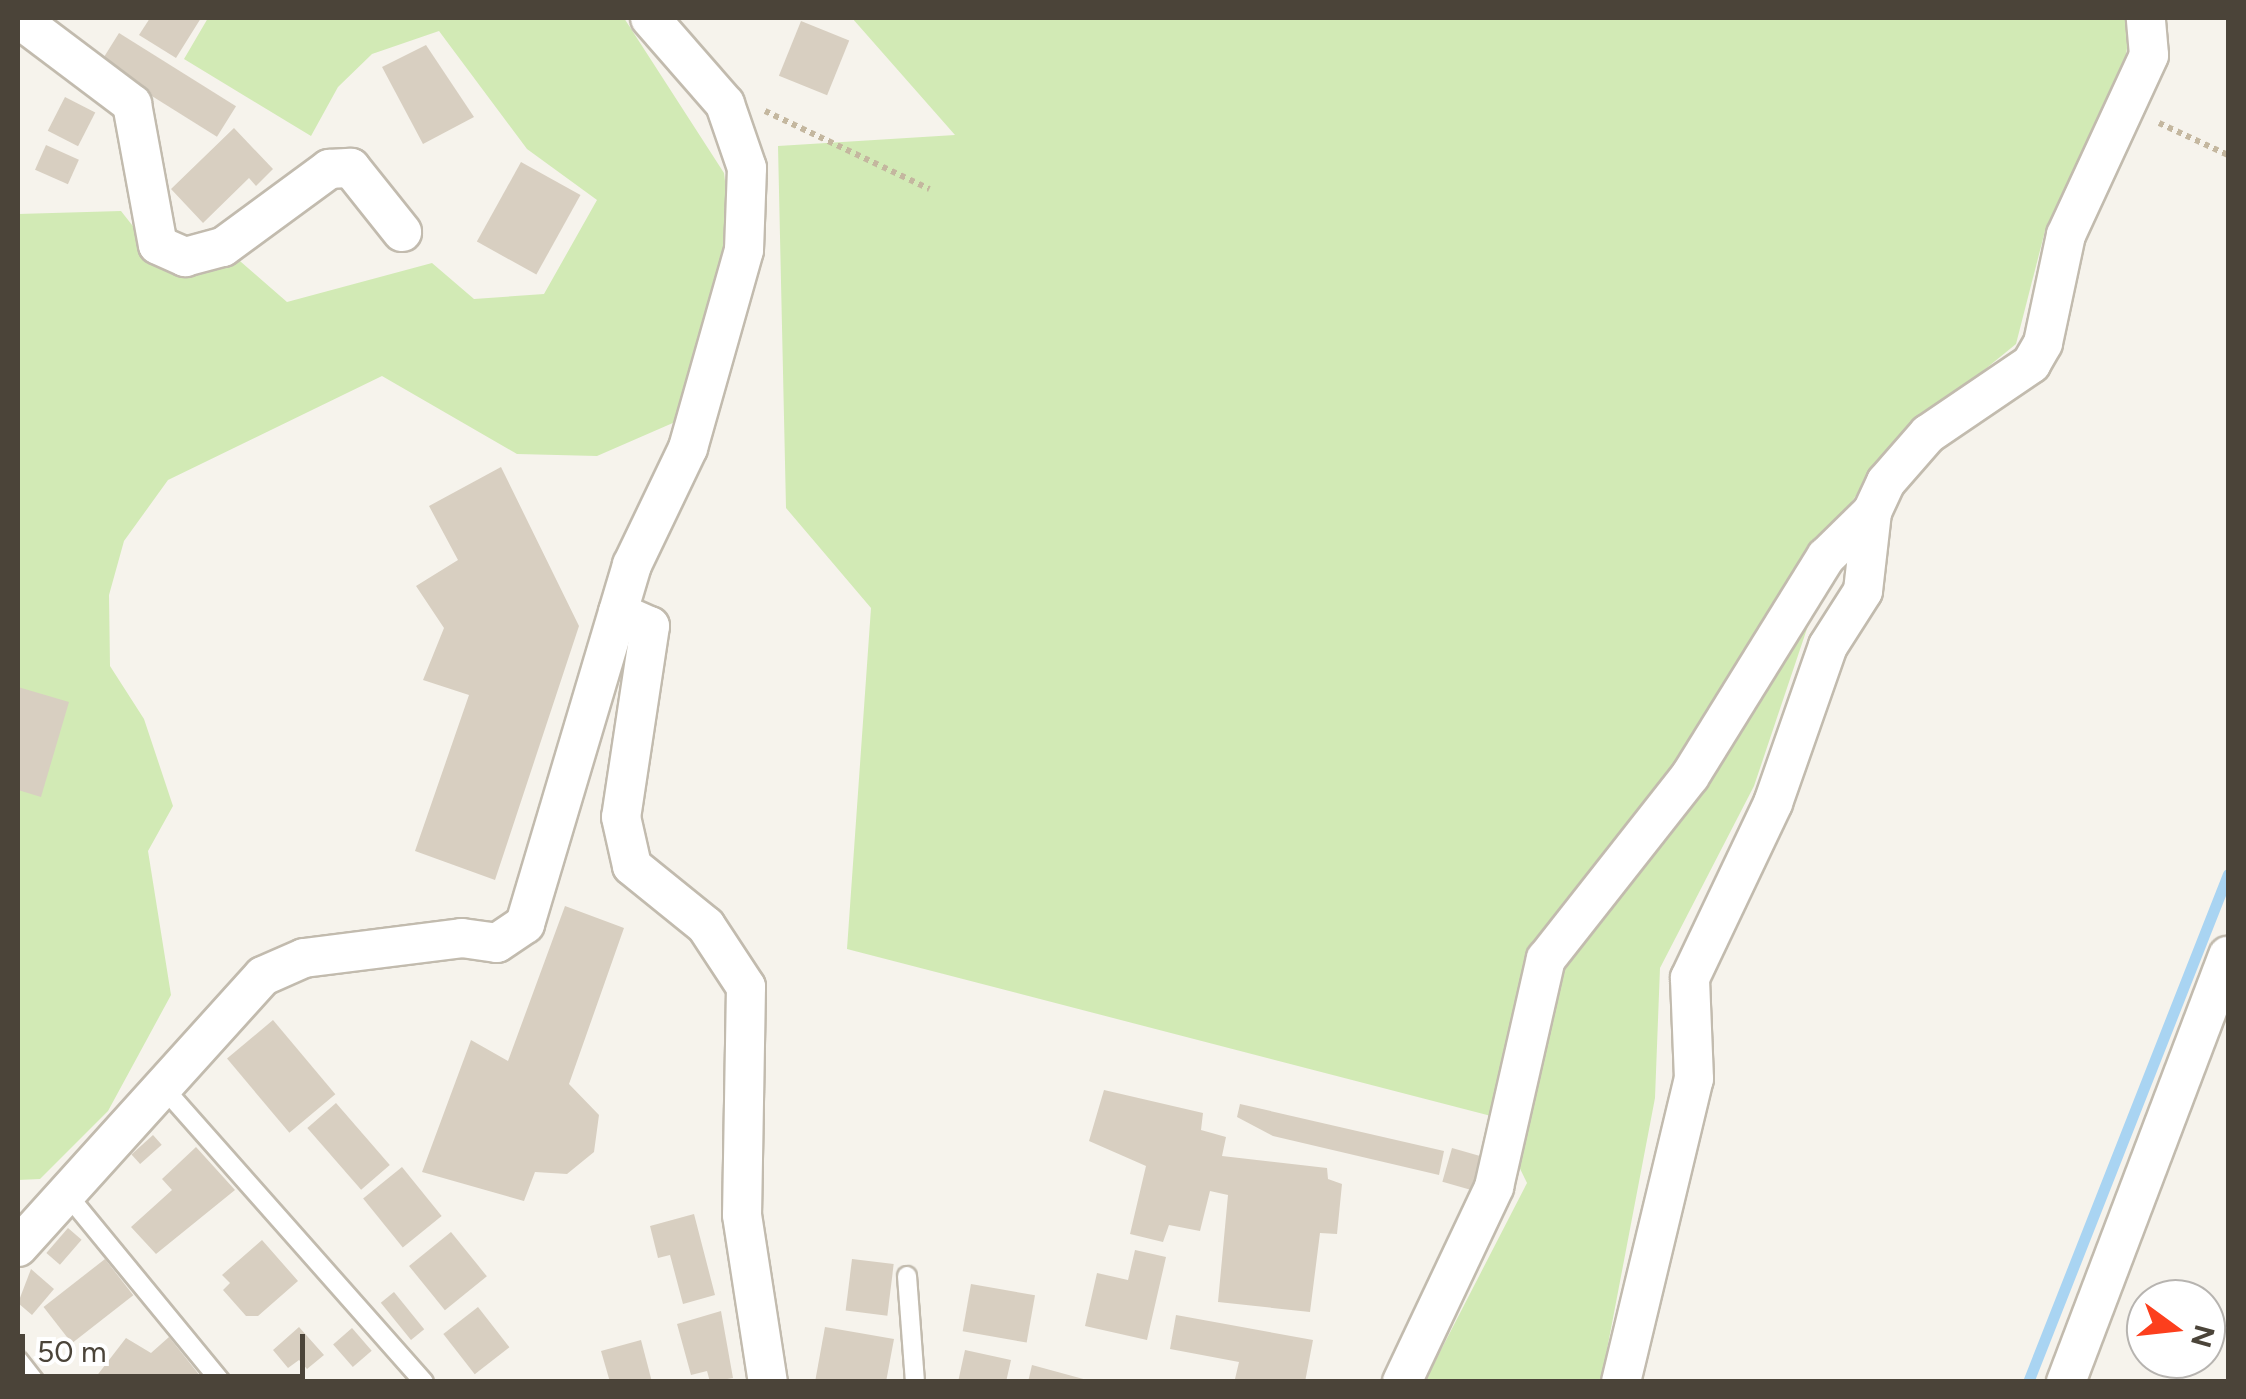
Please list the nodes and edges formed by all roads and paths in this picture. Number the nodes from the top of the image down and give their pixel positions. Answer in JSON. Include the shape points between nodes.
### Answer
{"nodes":[{"id":1,"x":18,"y":18,"type":"edge"},
{"id":2,"x":650,"y":18,"type":"edge"},
{"id":3,"x":2146,"y":18,"type":"edge"},
{"id":4,"x":725,"y":104,"type":"junction"},
{"id":5,"x":2131,"y":108,"type":"junction"},
{"id":6,"x":2228,"y":155,"type":"edge"},
{"id":7,"x":928,"y":188,"type":"dead end"},
{"id":8,"x":402,"y":232,"type":"dead end"},
{"id":9,"x":1872,"y":512,"type":"junction"},
{"id":10,"x":618,"y":612,"type":"junction"},
{"id":11,"x":2228,"y":956,"type":"edge"},
{"id":12,"x":161,"y":1085,"type":"junction"},
{"id":13,"x":66,"y":1192,"type":"junction"},
{"id":14,"x":18,"y":1247,"type":"edge"},
{"id":15,"x":907,"y":1276,"type":"dead end"},
{"id":16,"x":18,"y":1360,"type":"edge"},
{"id":17,"x":34,"y":1382,"type":"edge"},
{"id":18,"x":220,"y":1382,"type":"edge"},
{"id":19,"x":424,"y":1382,"type":"edge"},
{"id":20,"x":768,"y":1382,"type":"edge"},
{"id":21,"x":914,"y":1382,"type":"edge"},
{"id":22,"x":1402,"y":1382,"type":"edge"},
{"id":23,"x":1620,"y":1382,"type":"edge"},
{"id":24,"x":2066,"y":1382,"type":"edge"}],
"edges":[{"from":1,"to":8,"type":"street","via":[[132,104],[158,245],[185,257],[223,247],[329,169],[352,168]]},
{"from":2,"to":4,"type":"street"},
{"from":3,"to":5,"type":"street","via":[[2149,55]]},
{"from":4,"to":7,"type":"path","via":[[762,110]]},
{"from":4,"to":10,"type":"street","via":[[747,168],[733,304],[688,448]]},
{"from":5,"to":6,"type":"path"},
{"from":5,"to":9,"type":"street","via":[[2066,235],[2030,364],[1928,434]]},
{"from":9,"to":22,"type":"street","via":[[1826,557],[1690,776],[1546,959],[1494,1187]]},
{"from":9,"to":23,"type":"street","via":[[1863,590],[1828,646],[1773,803],[1690,978],[1694,1078]]},
{"from":10,"to":12,"type":"street","via":[[525,924],[496,944],[462,938],[304,958],[263,976]]},
{"from":10,"to":20,"type":"street","via":[[650,626],[621,818],[632,866],[706,926],[746,986],[742,1215]]},
{"from":11,"to":24,"type":"street"},
{"from":12,"to":13,"type":"street"},
{"from":12,"to":19,"type":"lane"},
{"from":13,"to":14,"type":"street"},
{"from":13,"to":18,"type":"lane"},
{"from":15,"to":21,"type":"lane"},
{"from":16,"to":17,"type":"lane"}]}
